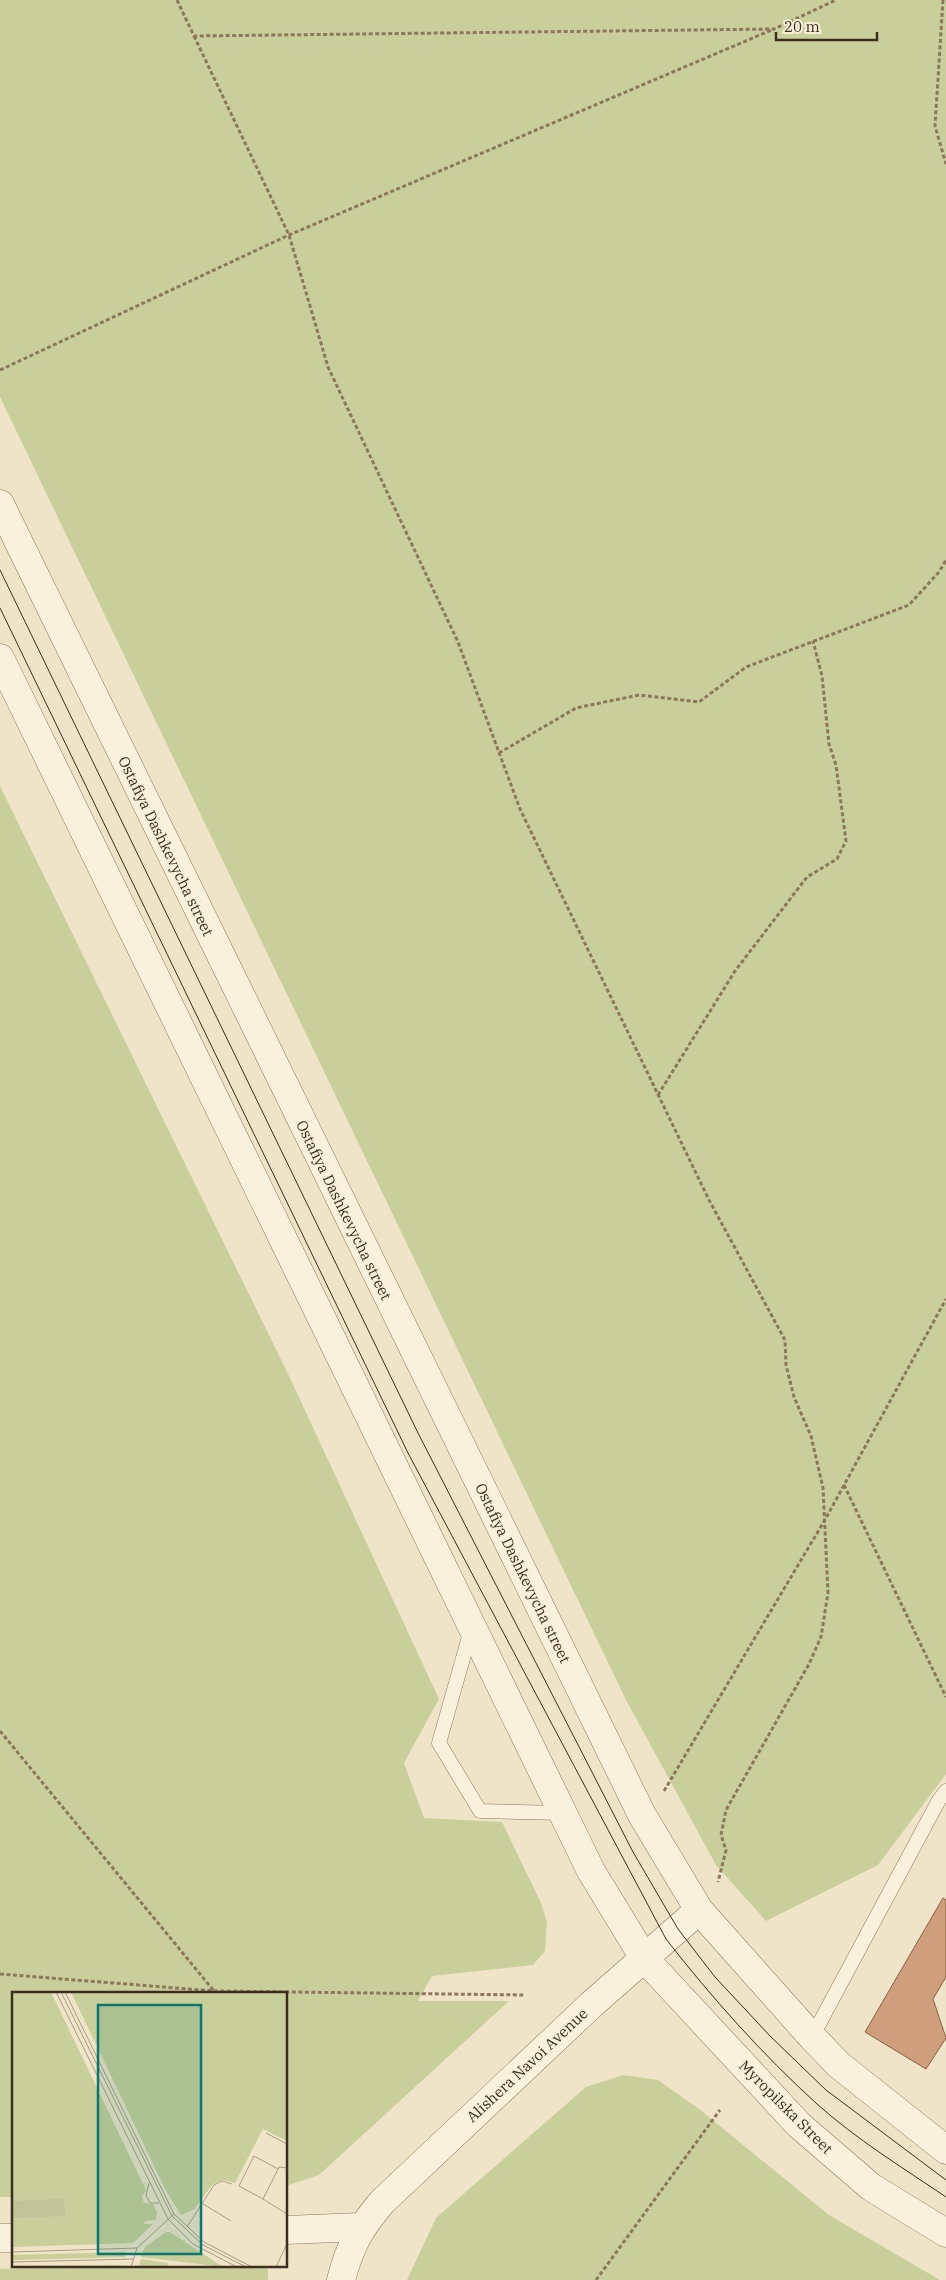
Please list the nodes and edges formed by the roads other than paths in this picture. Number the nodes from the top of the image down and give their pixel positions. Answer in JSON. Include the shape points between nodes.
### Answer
{"nodes":[{"id":1,"x":0,"y":504,"type":"edge"},
{"id":2,"x":0,"y":658,"type":"edge"},
{"id":3,"x":472,"y":1626,"type":"junction"},
{"id":4,"x":944,"y":1799,"type":"edge"},
{"id":5,"x":562,"y":1813,"type":"junction"},
{"id":6,"x":699,"y":1910,"type":"junction"},
{"id":7,"x":644,"y":1958,"type":"junction"},
{"id":8,"x":812,"y":2037,"type":"junction"},
{"id":9,"x":946,"y":2150,"type":"edge"},
{"id":10,"x":361,"y":2227,"type":"junction"},
{"id":11,"x":288,"y":2230,"type":"edge"},
{"id":12,"x":946,"y":2233,"type":"edge"},
{"id":13,"x":341,"y":2280,"type":"edge"}],
"edges":[{"from":1,"to":6,"type":"street","name":"Ostafiya Dashkevycha street","via":[[642,1815]]},
{"from":2,"to":3,"type":"street"},
{"from":3,"to":5,"type":"street"},
{"from":3,"to":5,"type":"lane","via":[[439,1743],[480,1811]]},
{"from":4,"to":8,"type":"lane"},
{"from":5,"to":7,"type":"street","via":[[591,1871]]},
{"from":6,"to":7,"type":"street","name":"Alishera Navoi Avenue"},
{"from":6,"to":8,"type":"street"},
{"from":7,"to":10,"type":"street","name":"Alishera Navoi Avenue","via":[[382,2202]]},
{"from":7,"to":12,"type":"street","name":"Myropilska Street","via":[[799,2125],[871,2187]]},
{"from":8,"to":9,"type":"street","via":[[839,2065]]},
{"from":10,"to":11,"type":"street"},
{"from":10,"to":13,"type":"street","name":"Alishera Navoi Avenue"}]}
